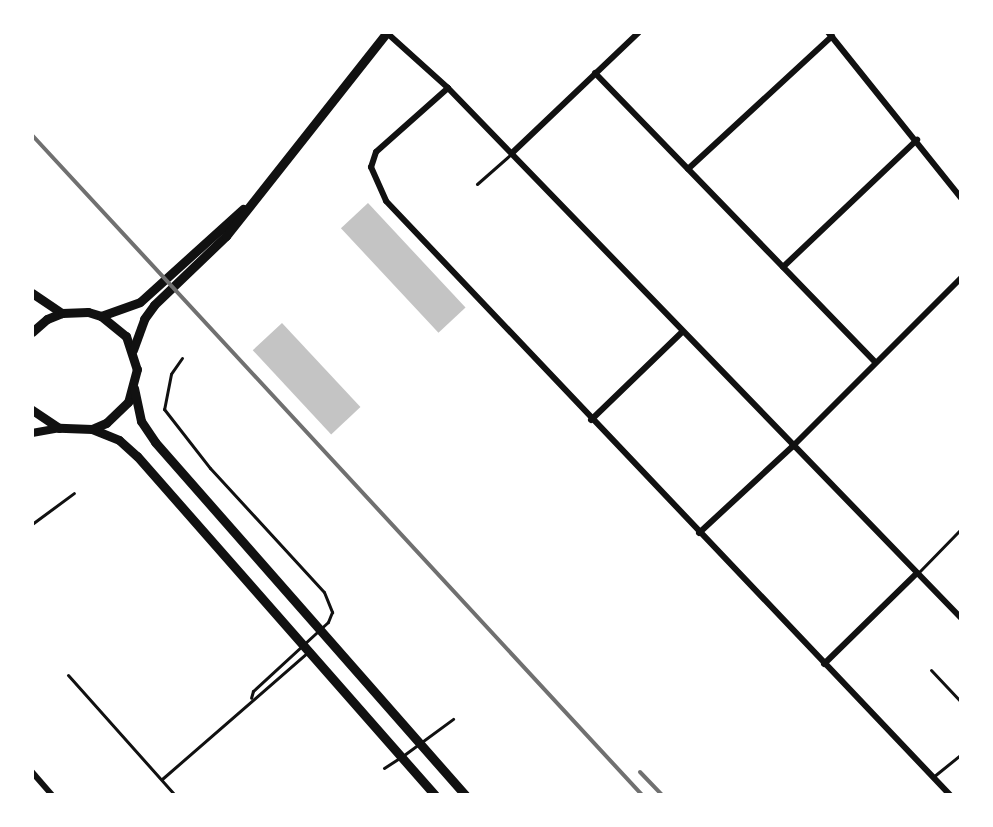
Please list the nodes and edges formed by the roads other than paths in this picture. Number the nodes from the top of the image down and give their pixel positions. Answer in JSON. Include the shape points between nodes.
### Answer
{"nodes":[{"id":1,"x":386,"y":32,"type":"edge"},
{"id":2,"x":639,"y":32,"type":"edge"},
{"id":3,"x":830,"y":34,"type":"edge"},
{"id":4,"x":595,"y":73,"type":"junction"},
{"id":5,"x":448,"y":88,"type":"junction"},
{"id":6,"x":917,"y":140,"type":"junction"},
{"id":7,"x":512,"y":153,"type":"junction"},
{"id":8,"x":688,"y":169,"type":"junction"},
{"id":9,"x":477,"y":184,"type":"dead end"},
{"id":10,"x":961,"y":198,"type":"edge"},
{"id":11,"x":783,"y":267,"type":"junction"},
{"id":12,"x":961,"y":278,"type":"edge"},
{"id":13,"x":32,"y":293,"type":"edge"},
{"id":14,"x":158,"y":293,"type":"junction"},
{"id":15,"x":62,"y":313,"type":"junction"},
{"id":16,"x":101,"y":316,"type":"junction"},
{"id":17,"x":32,"y":332,"type":"edge"},
{"id":18,"x":682,"y":332,"type":"junction"},
{"id":19,"x":133,"y":350,"type":"junction"},
{"id":20,"x":182,"y":358,"type":"dead end"},
{"id":21,"x":875,"y":362,"type":"junction"},
{"id":22,"x":134,"y":388,"type":"junction"},
{"id":23,"x":32,"y":410,"type":"edge"},
{"id":24,"x":591,"y":420,"type":"junction"},
{"id":25,"x":59,"y":428,"type":"junction"},
{"id":26,"x":92,"y":429,"type":"junction"},
{"id":27,"x":32,"y":433,"type":"edge"},
{"id":28,"x":792,"y":447,"type":"junction"},
{"id":29,"x":74,"y":493,"type":"dead end"},
{"id":30,"x":32,"y":524,"type":"edge"},
{"id":31,"x":961,"y":529,"type":"edge"},
{"id":32,"x":699,"y":533,"type":"junction"},
{"id":33,"x":917,"y":573,"type":"junction"},
{"id":34,"x":961,"y":618,"type":"edge"},
{"id":35,"x":319,"y":629,"type":"junction"},
{"id":36,"x":306,"y":649,"type":"junction"},
{"id":37,"x":824,"y":664,"type":"junction"},
{"id":38,"x":931,"y":670,"type":"dead end"},
{"id":39,"x":68,"y":675,"type":"dead end"},
{"id":40,"x":251,"y":698,"type":"junction"},
{"id":41,"x":961,"y":702,"type":"edge"},
{"id":42,"x":453,"y":719,"type":"dead end"},
{"id":43,"x":420,"y":743,"type":"junction"},
{"id":44,"x":961,"y":754,"type":"edge"},
{"id":45,"x":402,"y":757,"type":"junction"},
{"id":46,"x":384,"y":768,"type":"dead end"},
{"id":47,"x":32,"y":772,"type":"edge"},
{"id":48,"x":933,"y":777,"type":"junction"},
{"id":49,"x":162,"y":779,"type":"junction"},
{"id":50,"x":52,"y":795,"type":"edge"},
{"id":51,"x":175,"y":795,"type":"edge"},
{"id":52,"x":435,"y":795,"type":"edge"},
{"id":53,"x":465,"y":795,"type":"edge"},
{"id":54,"x":950,"y":795,"type":"edge"}],
"edges":[{"from":1,"to":5,"type":"street"},
{"from":1,"to":14,"type":"main road","via":[[226,236]]},
{"from":2,"to":4,"type":"street"},
{"from":3,"to":6,"type":"street"},
{"from":3,"to":8,"type":"street"},
{"from":4,"to":7,"type":"street"},
{"from":4,"to":8,"type":"street"},
{"from":5,"to":7,"type":"street"},
{"from":5,"to":24,"type":"street","via":[[376,152],[371,167],[375,183]]},
{"from":6,"to":10,"type":"street"},
{"from":6,"to":11,"type":"street"},
{"from":7,"to":9,"type":"lane"},
{"from":7,"to":18,"type":"street"},
{"from":8,"to":11,"type":"street"},
{"from":11,"to":21,"type":"street"},
{"from":12,"to":21,"type":"street"},
{"from":13,"to":15,"type":"main road"},
{"from":14,"to":16,"type":"main road"},
{"from":14,"to":19,"type":"main road"},
{"from":15,"to":16,"type":"main road"},
{"from":15,"to":17,"type":"main road"},
{"from":16,"to":19,"type":"main road","via":[[115,324]]},
{"from":18,"to":24,"type":"street"},
{"from":18,"to":28,"type":"street"},
{"from":19,"to":22,"type":"main road"},
{"from":20,"to":35,"type":"lane","via":[[171,374],[164,409],[210,468],[324,592],[332,612]]},
{"from":21,"to":28,"type":"street"},
{"from":22,"to":26,"type":"main road","via":[[118,414]]},
{"from":22,"to":35,"type":"main road","via":[[141,421],[155,442]]},
{"from":23,"to":25,"type":"main road"},
{"from":24,"to":32,"type":"street"},
{"from":25,"to":26,"type":"main road"},
{"from":25,"to":27,"type":"street"},
{"from":26,"to":36,"type":"main road","via":[[119,440],[137,456]]},
{"from":28,"to":32,"type":"street"},
{"from":28,"to":33,"type":"street"},
{"from":29,"to":30,"type":"lane"},
{"from":31,"to":33,"type":"lane"},
{"from":32,"to":37,"type":"street"},
{"from":33,"to":34,"type":"street"},
{"from":33,"to":37,"type":"street"},
{"from":35,"to":36,"type":"lane"},
{"from":35,"to":43,"type":"main road"},
{"from":36,"to":40,"type":"lane","via":[[260,684]]},
{"from":36,"to":40,"type":"lane","via":[[260,696]]},
{"from":36,"to":45,"type":"main road"},
{"from":37,"to":48,"type":"street"},
{"from":38,"to":41,"type":"lane"},
{"from":39,"to":49,"type":"lane"},
{"from":40,"to":49,"type":"lane"},
{"from":42,"to":43,"type":"lane"},
{"from":43,"to":45,"type":"lane"},
{"from":43,"to":53,"type":"main road"},
{"from":44,"to":48,"type":"lane"},
{"from":45,"to":46,"type":"lane"},
{"from":45,"to":52,"type":"main road"},
{"from":47,"to":50,"type":"street"},
{"from":48,"to":54,"type":"street"},
{"from":49,"to":51,"type":"lane"}]}
